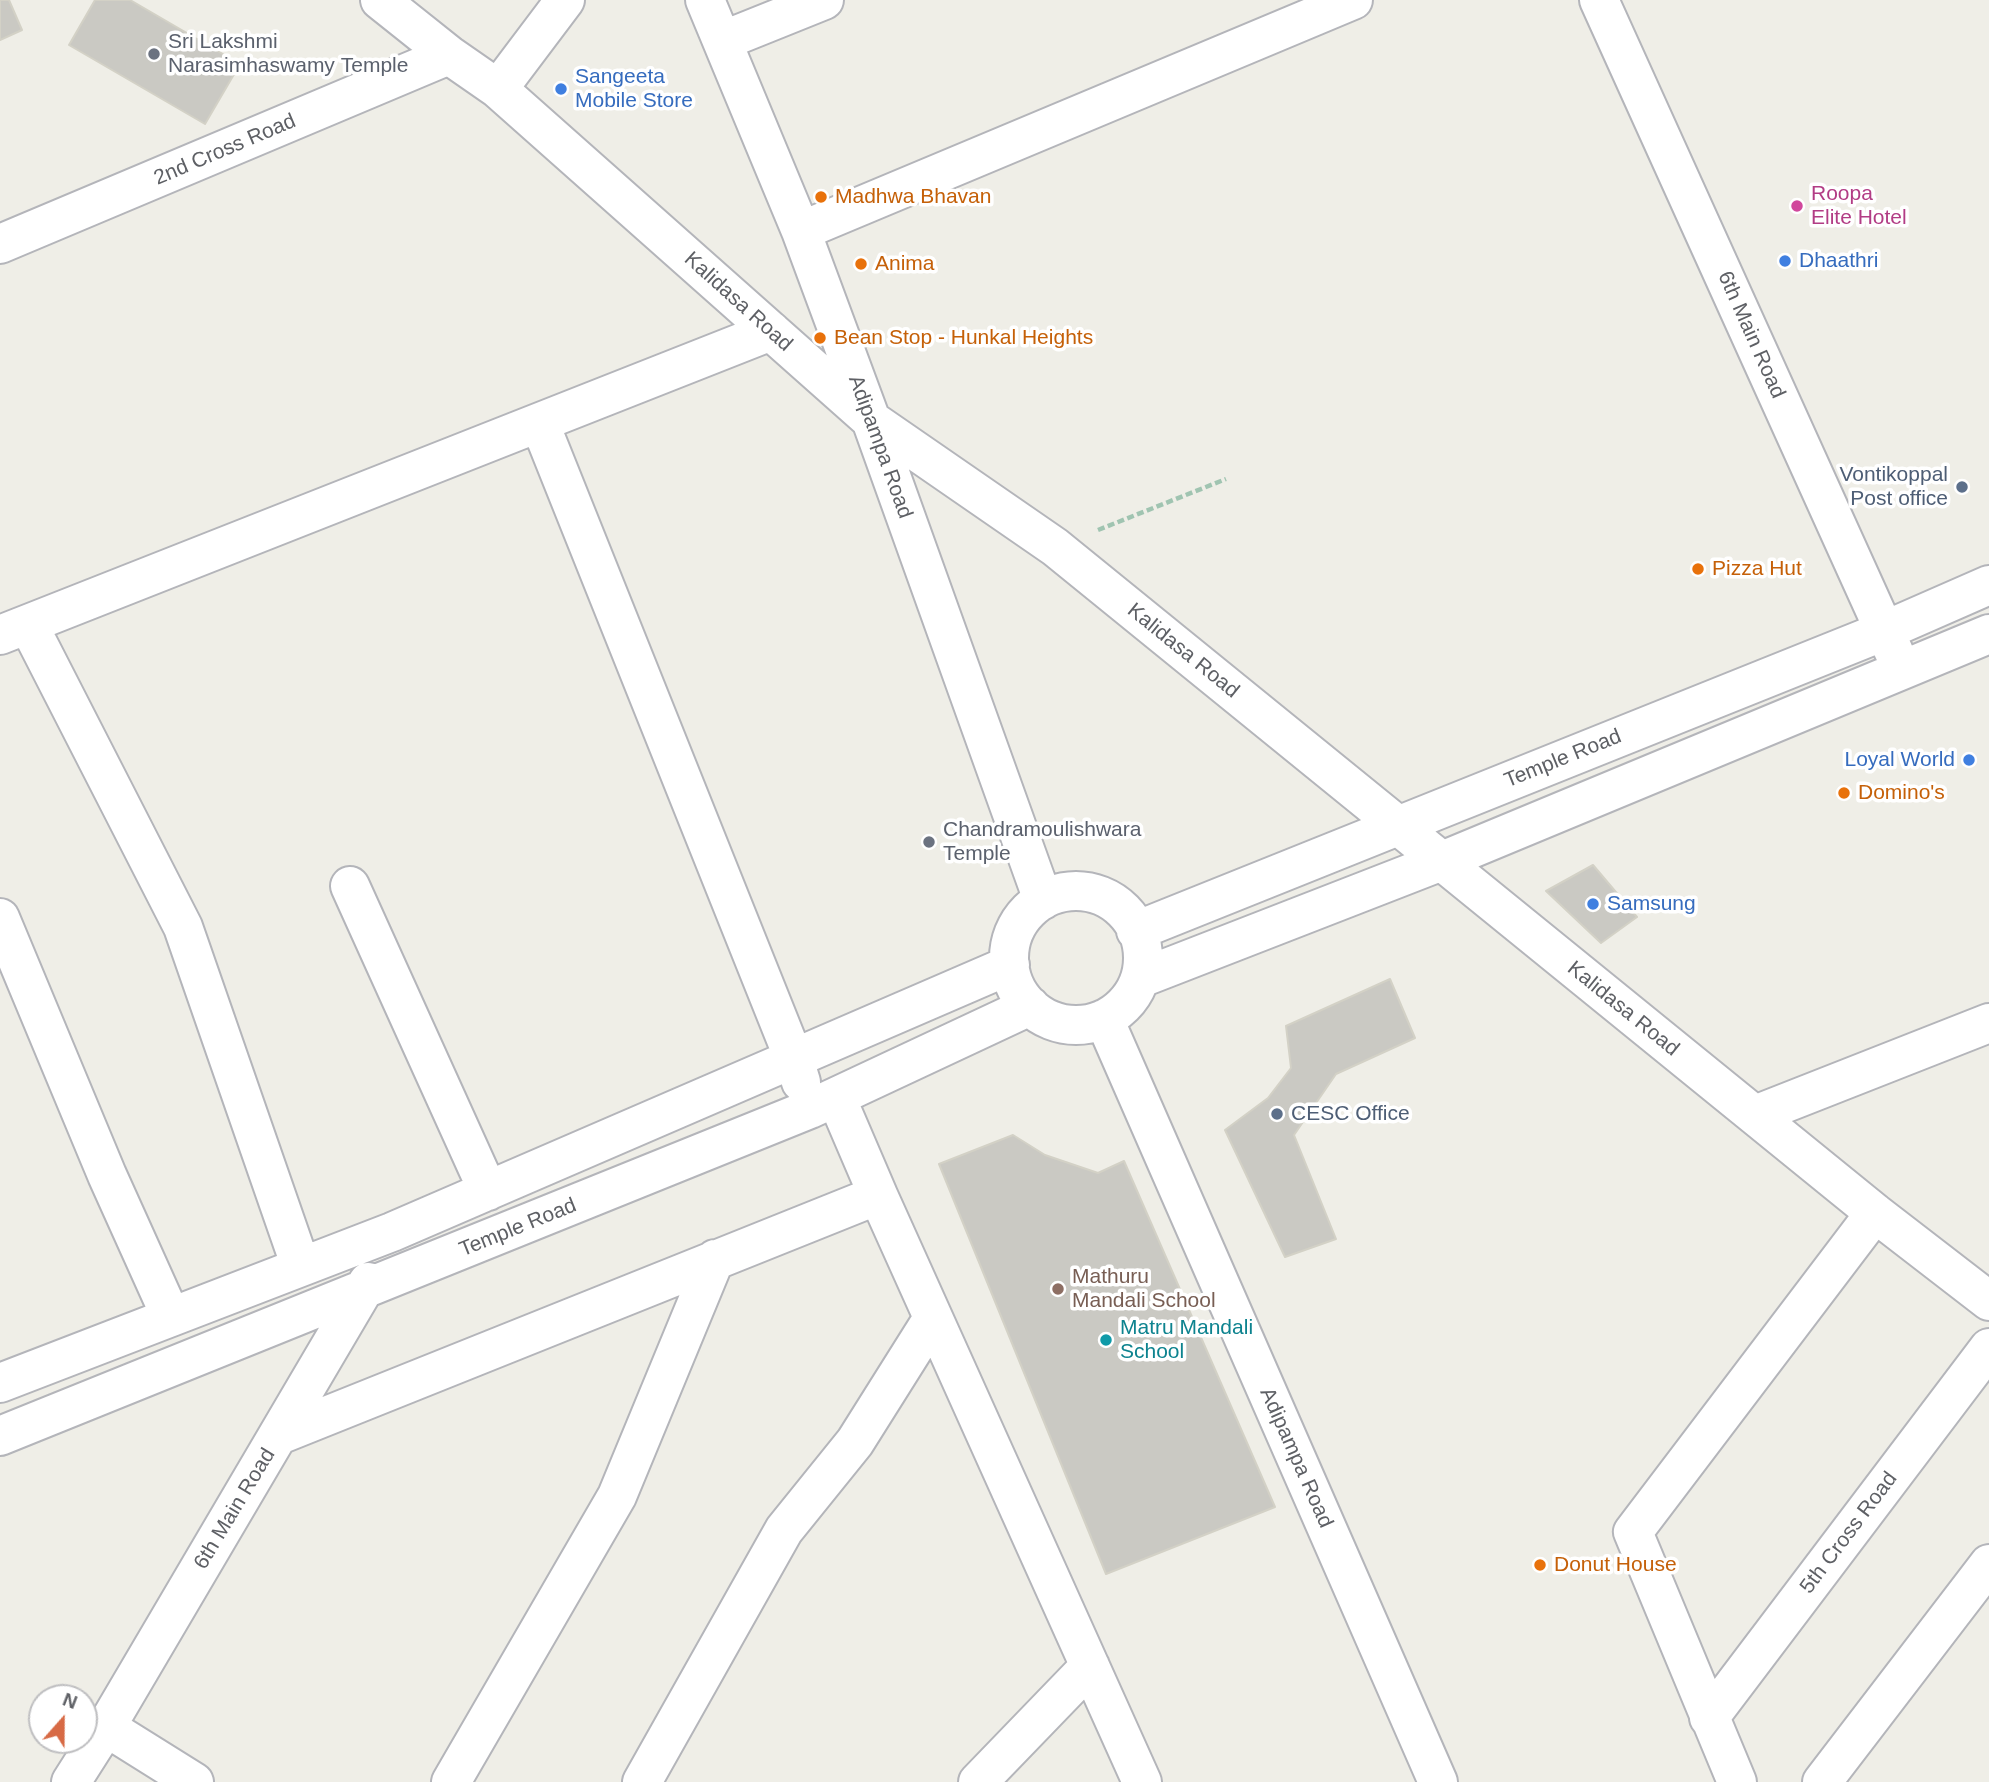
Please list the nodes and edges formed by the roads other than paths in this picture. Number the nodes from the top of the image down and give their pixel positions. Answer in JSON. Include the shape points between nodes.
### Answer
{"nodes":[{"id":1,"x":380,"y":0,"type":"edge"},
{"id":2,"x":565,"y":0,"type":"edge"},
{"id":3,"x":705,"y":0,"type":"edge"},
{"id":4,"x":824,"y":0,"type":"edge"},
{"id":5,"x":1353,"y":0,"type":"edge"},
{"id":6,"x":1599,"y":0,"type":"edge"},
{"id":7,"x":722,"y":41,"type":"junction"},
{"id":8,"x":449,"y":55,"type":"junction"},
{"id":9,"x":498,"y":89,"type":"junction"},
{"id":10,"x":801,"y":231,"type":"junction"},
{"id":11,"x":0,"y":244,"type":"edge"},
{"id":12,"x":771,"y":331,"type":"junction"},
{"id":13,"x":871,"y":420,"type":"junction"},
{"id":14,"x":540,"y":424,"type":"junction"},
{"id":15,"x":1989,"y":585,"type":"edge"},
{"id":16,"x":14,"y":630,"type":"edge"},
{"id":17,"x":1884,"y":631,"type":"junction"},
{"id":18,"x":1989,"y":634,"type":"edge"},
{"id":19,"x":1903,"y":671,"type":"junction"},
{"id":20,"x":1398,"y":826,"type":"junction"},
{"id":21,"x":1442,"y":862,"type":"junction"},
{"id":22,"x":349,"y":886,"type":"dead end"},
{"id":23,"x":1042,"y":900,"type":"junction"},
{"id":24,"x":0,"y":918,"type":"edge"},
{"id":25,"x":1136,"y":931,"type":"junction"},
{"id":26,"x":1010,"y":965,"type":"junction"},
{"id":27,"x":1140,"y":978,"type":"junction"},
{"id":28,"x":1030,"y":1006,"type":"junction"},
{"id":29,"x":1104,"y":1019,"type":"junction"},
{"id":30,"x":1989,"y":1023,"type":"edge"},
{"id":31,"x":793,"y":1059,"type":"junction"},
{"id":32,"x":823,"y":1103,"type":"junction"},
{"id":33,"x":1755,"y":1115,"type":"junction"},
{"id":34,"x":488,"y":1191,"type":"junction"},
{"id":35,"x":878,"y":1195,"type":"junction"},
{"id":36,"x":1875,"y":1213,"type":"junction"},
{"id":37,"x":392,"y":1232,"type":"junction"},
{"id":38,"x":715,"y":1259,"type":"junction"},
{"id":39,"x":301,"y":1267,"type":"junction"},
{"id":40,"x":365,"y":1290,"type":"junction"},
{"id":41,"x":1989,"y":1301,"type":"edge"},
{"id":42,"x":171,"y":1317,"type":"junction"},
{"id":43,"x":933,"y":1318,"type":"junction"},
{"id":44,"x":1989,"y":1348,"type":"edge"},
{"id":45,"x":0,"y":1383,"type":"edge"},
{"id":46,"x":279,"y":1435,"type":"junction"},
{"id":47,"x":0,"y":1436,"type":"edge"},
{"id":48,"x":1989,"y":1564,"type":"edge"},
{"id":49,"x":1090,"y":1666,"type":"junction"},
{"id":50,"x":1709,"y":1718,"type":"junction"},
{"id":51,"x":106,"y":1727,"type":"junction"},
{"id":52,"x":71,"y":1782,"type":"edge"},
{"id":53,"x":194,"y":1782,"type":"edge"},
{"id":54,"x":451,"y":1782,"type":"edge"},
{"id":55,"x":642,"y":1782,"type":"edge"},
{"id":56,"x":978,"y":1782,"type":"edge"},
{"id":57,"x":1142,"y":1782,"type":"edge"},
{"id":58,"x":1438,"y":1782,"type":"edge"},
{"id":59,"x":1737,"y":1782,"type":"edge"},
{"id":60,"x":1822,"y":1782,"type":"edge"}],
"edges":[{"from":1,"to":8,"type":"street","name":"Kalidasa Road"},
{"from":2,"to":9,"type":"street"},
{"from":3,"to":7,"type":"street","name":"Adipampa Road"},
{"from":4,"to":7,"type":"street"},
{"from":5,"to":10,"type":"street"},
{"from":6,"to":17,"type":"street","name":"6th Main Road"},
{"from":7,"to":10,"type":"street","name":"Adipampa Road"},
{"from":8,"to":9,"type":"street","name":"Kalidasa Road"},
{"from":8,"to":11,"type":"street","name":"2nd Cross Road"},
{"from":9,"to":12,"type":"street","name":"Kalidasa Road"},
{"from":10,"to":13,"type":"street","name":"Adipampa Road"},
{"from":12,"to":13,"type":"street","name":"Kalidasa Road"},
{"from":12,"to":14,"type":"street"},
{"from":13,"to":20,"type":"street","name":"Kalidasa Road","via":[[1055,547]]},
{"from":13,"to":23,"type":"street","name":"Adipampa Road"},
{"from":14,"to":16,"type":"street"},
{"from":14,"to":31,"type":"street"},
{"from":15,"to":17,"type":"street","name":"Temple Road"},
{"from":16,"to":39,"type":"street","via":[[183,927]]},
{"from":17,"to":19,"type":"street","name":"6th Main Road"},
{"from":17,"to":20,"type":"street","name":"Temple Road"},
{"from":18,"to":19,"type":"street"},
{"from":19,"to":21,"type":"street"},
{"from":20,"to":21,"type":"street","name":"Kalidasa Road"},
{"from":20,"to":25,"type":"street","name":"Temple Road"},
{"from":21,"to":27,"type":"street"},
{"from":21,"to":33,"type":"street","name":"Kalidasa Road"},
{"from":22,"to":34,"type":"street"},
{"from":23,"to":25,"type":"street","via":[[1071,890],[1094,893],[1114,902]]},
{"from":23,"to":26,"type":"street","via":[[1029,908],[1016,927]]},
{"from":24,"to":42,"type":"street"},
{"from":25,"to":27,"type":"street","via":[[1144,957]]},
{"from":26,"to":28,"type":"street","via":[[1018,993]]},
{"from":26,"to":31,"type":"street"},
{"from":27,"to":29,"type":"street","via":[[1131,997]]},
{"from":28,"to":29,"type":"street","via":[[1054,1021],[1075,1025]]},
{"from":28,"to":32,"type":"street","name":"Temple Road"},
{"from":29,"to":58,"type":"street","name":"Adipampa Road"},
{"from":30,"to":33,"type":"street"},
{"from":31,"to":32,"type":"street"},
{"from":31,"to":34,"type":"street"},
{"from":32,"to":35,"type":"street"},
{"from":32,"to":40,"type":"street","name":"Temple Road"},
{"from":33,"to":36,"type":"street","name":"Kalidasa Road"},
{"from":34,"to":37,"type":"street"},
{"from":35,"to":38,"type":"street"},
{"from":35,"to":43,"type":"street"},
{"from":36,"to":41,"type":"street","name":"Kalidasa Road"},
{"from":36,"to":50,"type":"street","via":[[1633,1532]]},
{"from":37,"to":39,"type":"street"},
{"from":37,"to":40,"type":"street","name":"6th Main Road"},
{"from":38,"to":46,"type":"street"},
{"from":38,"to":54,"type":"street","via":[[617,1496]]},
{"from":39,"to":42,"type":"street"},
{"from":40,"to":46,"type":"street","name":"6th Main Road"},
{"from":40,"to":47,"type":"street","name":"Temple Road"},
{"from":42,"to":45,"type":"street"},
{"from":43,"to":49,"type":"street"},
{"from":43,"to":55,"type":"street","via":[[855,1443],[783,1530]]},
{"from":44,"to":50,"type":"street","name":"5th Cross Road"},
{"from":46,"to":51,"type":"street","name":"6th Main Road"},
{"from":48,"to":60,"type":"street"},
{"from":49,"to":56,"type":"street"},
{"from":49,"to":57,"type":"street"},
{"from":50,"to":59,"type":"street"},
{"from":51,"to":52,"type":"street","name":"6th Main Road"},
{"from":51,"to":53,"type":"street"}]}
